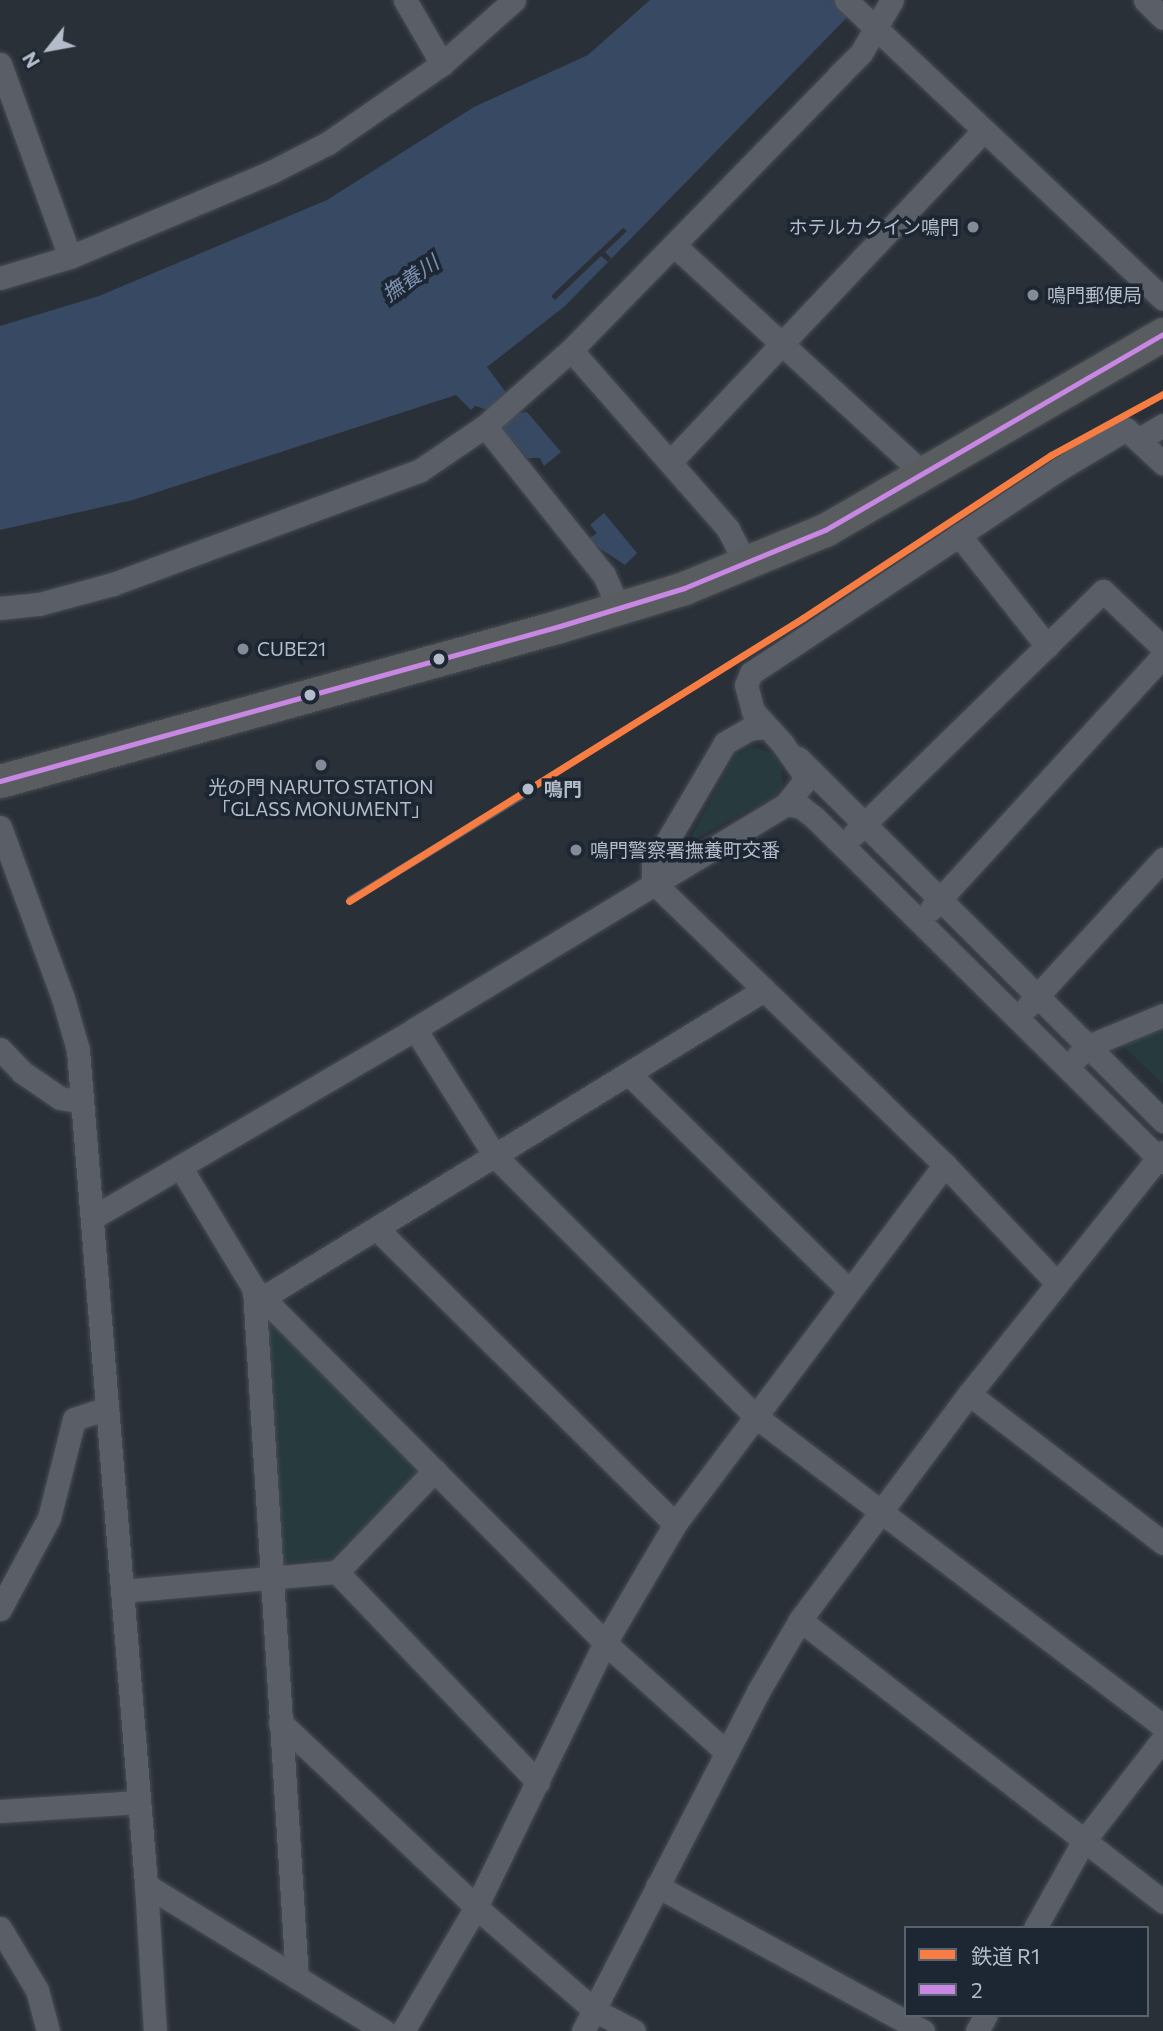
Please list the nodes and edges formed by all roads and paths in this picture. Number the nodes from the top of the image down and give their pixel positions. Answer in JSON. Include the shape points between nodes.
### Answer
{"nodes":[{"id":1,"x":405,"y":0,"type":"edge"},
{"id":2,"x":514,"y":0,"type":"edge"},
{"id":3,"x":892,"y":0,"type":"edge"},
{"id":4,"x":1145,"y":0,"type":"edge"},
{"id":5,"x":860,"y":13,"type":"edge"},
{"id":6,"x":1163,"y":18,"type":"edge"},
{"id":7,"x":0,"y":64,"type":"edge"},
{"id":8,"x":442,"y":64,"type":"junction"},
{"id":9,"x":982,"y":131,"type":"junction"},
{"id":10,"x":675,"y":246,"type":"junction"},
{"id":11,"x":70,"y":257,"type":"junction"},
{"id":12,"x":0,"y":278,"type":"edge"},
{"id":13,"x":1163,"y":299,"type":"edge"},
{"id":14,"x":1163,"y":334,"type":"edge"},
{"id":15,"x":782,"y":344,"type":"junction"},
{"id":16,"x":570,"y":350,"type":"junction"},
{"id":17,"x":489,"y":423,"type":"junction"},
{"id":18,"x":1163,"y":425,"type":"edge"},
{"id":19,"x":1138,"y":440,"type":"junction"},
{"id":20,"x":671,"y":461,"type":"junction"},
{"id":21,"x":1163,"y":463,"type":"edge"},
{"id":22,"x":925,"y":475,"type":"junction"},
{"id":23,"x":959,"y":535,"type":"junction"},
{"id":24,"x":746,"y":563,"type":"junction"},
{"id":25,"x":0,"y":608,"type":"edge"},
{"id":26,"x":619,"y":608,"type":"junction"},
{"id":27,"x":1047,"y":646,"type":"junction"},
{"id":28,"x":1163,"y":648,"type":"edge"},
{"id":29,"x":1163,"y":656,"type":"edge"},
{"id":30,"x":765,"y":727,"type":"junction"},
{"id":31,"x":783,"y":744,"type":"junction"},
{"id":32,"x":0,"y":781,"type":"edge"},
{"id":33,"x":786,"y":804,"type":"junction"},
{"id":34,"x":865,"y":823,"type":"junction"},
{"id":35,"x":0,"y":827,"type":"edge"},
{"id":36,"x":842,"y":845,"type":"junction"},
{"id":37,"x":1163,"y":859,"type":"edge"},
{"id":38,"x":653,"y":882,"type":"junction"},
{"id":39,"x":940,"y":898,"type":"junction"},
{"id":40,"x":919,"y":921,"type":"junction"},
{"id":41,"x":764,"y":990,"type":"junction"},
{"id":42,"x":1038,"y":996,"type":"junction"},
{"id":43,"x":1163,"y":1015,"type":"edge"},
{"id":44,"x":1016,"y":1018,"type":"junction"},
{"id":45,"x":415,"y":1029,"type":"junction"},
{"id":46,"x":1088,"y":1046,"type":"junction"},
{"id":47,"x":0,"y":1049,"type":"edge"},
{"id":48,"x":1066,"y":1068,"type":"junction"},
{"id":49,"x":629,"y":1073,"type":"junction"},
{"id":50,"x":82,"y":1102,"type":"junction"},
{"id":51,"x":1163,"y":1121,"type":"edge"},
{"id":52,"x":495,"y":1156,"type":"junction"},
{"id":53,"x":1161,"y":1157,"type":"edge"},
{"id":54,"x":945,"y":1165,"type":"junction"},
{"id":55,"x":181,"y":1168,"type":"junction"},
{"id":56,"x":92,"y":1218,"type":"junction"},
{"id":57,"x":377,"y":1229,"type":"junction"},
{"id":58,"x":1057,"y":1283,"type":"junction"},
{"id":59,"x":849,"y":1290,"type":"junction"},
{"id":60,"x":259,"y":1293,"type":"junction"},
{"id":61,"x":969,"y":1394,"type":"junction"},
{"id":62,"x":107,"y":1408,"type":"junction"},
{"id":63,"x":755,"y":1416,"type":"junction"},
{"id":64,"x":435,"y":1470,"type":"junction"},
{"id":65,"x":881,"y":1510,"type":"junction"},
{"id":66,"x":675,"y":1524,"type":"junction"},
{"id":67,"x":1163,"y":1543,"type":"edge"},
{"id":68,"x":337,"y":1572,"type":"junction"},
{"id":69,"x":271,"y":1578,"type":"junction"},
{"id":70,"x":123,"y":1591,"type":"junction"},
{"id":71,"x":0,"y":1609,"type":"edge"},
{"id":72,"x":800,"y":1620,"type":"junction"},
{"id":73,"x":604,"y":1643,"type":"junction"},
{"id":74,"x":280,"y":1722,"type":"junction"},
{"id":75,"x":1163,"y":1726,"type":"edge"},
{"id":76,"x":1163,"y":1739,"type":"edge"},
{"id":77,"x":726,"y":1752,"type":"junction"},
{"id":78,"x":538,"y":1782,"type":"junction"},
{"id":79,"x":139,"y":1802,"type":"junction"},
{"id":80,"x":0,"y":1811,"type":"edge"},
{"id":81,"x":1083,"y":1842,"type":"junction"},
{"id":82,"x":146,"y":1885,"type":"junction"},
{"id":83,"x":657,"y":1886,"type":"junction"},
{"id":84,"x":1163,"y":1902,"type":"edge"},
{"id":85,"x":476,"y":1907,"type":"junction"},
{"id":86,"x":1036,"y":1926,"type":"edge"},
{"id":87,"x":0,"y":1928,"type":"edge"},
{"id":88,"x":297,"y":1978,"type":"junction"},
{"id":89,"x":594,"y":2010,"type":"junction"},
{"id":90,"x":48,"y":2031,"type":"edge"},
{"id":91,"x":155,"y":2031,"type":"edge"},
{"id":92,"x":384,"y":2031,"type":"edge"},
{"id":93,"x":402,"y":2031,"type":"edge"},
{"id":94,"x":583,"y":2031,"type":"edge"},
{"id":95,"x":634,"y":2031,"type":"edge"},
{"id":96,"x":923,"y":2031,"type":"edge"}],
"edges":[{"from":1,"to":8,"type":"street"},
{"from":2,"to":8,"type":"street"},
{"from":3,"to":5,"type":"street"},
{"from":4,"to":6,"type":"street"},
{"from":5,"to":9,"type":"street"},
{"from":5,"to":10,"type":"street","via":[[861,53]]},
{"from":7,"to":11,"type":"street"},
{"from":8,"to":11,"type":"street","via":[[328,143]]},
{"from":9,"to":13,"type":"street"},
{"from":9,"to":15,"type":"street"},
{"from":10,"to":15,"type":"street"},
{"from":10,"to":16,"type":"street"},
{"from":11,"to":12,"type":"street"},
{"from":14,"to":22,"type":"highway"},
{"from":15,"to":20,"type":"street"},
{"from":15,"to":22,"type":"street"},
{"from":16,"to":17,"type":"street"},
{"from":16,"to":20,"type":"street"},
{"from":17,"to":25,"type":"street","via":[[419,471],[113,584],[39,604]]},
{"from":17,"to":26,"type":"street","via":[[604,575]]},
{"from":18,"to":19,"type":"street"},
{"from":19,"to":21,"type":"street"},
{"from":19,"to":23,"type":"street","via":[[1126,429]]},
{"from":20,"to":24,"type":"street","via":[[727,529]]},
{"from":22,"to":24,"type":"highway","via":[[825,530]]},
{"from":23,"to":27,"type":"street"},
{"from":23,"to":30,"type":"street","via":[[751,673],[746,685],[748,698]]},
{"from":24,"to":26,"type":"highway"},
{"from":26,"to":32,"type":"highway"},
{"from":27,"to":28,"type":"street","via":[[1104,591]]},
{"from":27,"to":34,"type":"street"},
{"from":29,"to":39,"type":"street"},
{"from":30,"to":31,"type":"street"},
{"from":30,"to":38,"type":"street","via":[[749,729],[725,743],[653,865]]},
{"from":31,"to":33,"type":"street","via":[[803,773],[803,783]]},
{"from":31,"to":34,"type":"street"},
{"from":33,"to":36,"type":"street","via":[[801,807]]},
{"from":33,"to":38,"type":"street"},
{"from":34,"to":36,"type":"street"},
{"from":34,"to":39,"type":"street"},
{"from":35,"to":50,"type":"street","via":[[63,998],[78,1050]]},
{"from":36,"to":40,"type":"street"},
{"from":37,"to":42,"type":"street"},
{"from":38,"to":41,"type":"street"},
{"from":38,"to":45,"type":"street"},
{"from":39,"to":40,"type":"street"},
{"from":39,"to":42,"type":"street"},
{"from":40,"to":44,"type":"street"},
{"from":41,"to":49,"type":"street"},
{"from":41,"to":54,"type":"street"},
{"from":42,"to":44,"type":"street"},
{"from":42,"to":46,"type":"street"},
{"from":43,"to":46,"type":"street"},
{"from":44,"to":48,"type":"street"},
{"from":45,"to":52,"type":"street"},
{"from":45,"to":55,"type":"street"},
{"from":46,"to":48,"type":"street"},
{"from":46,"to":51,"type":"street"},
{"from":47,"to":50,"type":"street","via":[[22,1072],[60,1098]]},
{"from":48,"to":53,"type":"street"},
{"from":49,"to":52,"type":"street"},
{"from":49,"to":59,"type":"street"},
{"from":50,"to":56,"type":"street"},
{"from":52,"to":57,"type":"street"},
{"from":52,"to":63,"type":"street"},
{"from":53,"to":58,"type":"street"},
{"from":54,"to":58,"type":"street"},
{"from":54,"to":59,"type":"street"},
{"from":55,"to":56,"type":"street"},
{"from":55,"to":60,"type":"street"},
{"from":56,"to":62,"type":"street"},
{"from":57,"to":60,"type":"street"},
{"from":57,"to":66,"type":"street"},
{"from":58,"to":61,"type":"street"},
{"from":59,"to":63,"type":"street"},
{"from":60,"to":64,"type":"street"},
{"from":60,"to":69,"type":"street"},
{"from":61,"to":65,"type":"street"},
{"from":61,"to":67,"type":"street"},
{"from":62,"to":70,"type":"street"},
{"from":62,"to":71,"type":"street","via":[[74,1419],[49,1518]]},
{"from":63,"to":65,"type":"street"},
{"from":63,"to":66,"type":"street"},
{"from":64,"to":68,"type":"street"},
{"from":64,"to":73,"type":"street"},
{"from":65,"to":72,"type":"street"},
{"from":65,"to":75,"type":"street"},
{"from":66,"to":73,"type":"street"},
{"from":68,"to":69,"type":"street"},
{"from":68,"to":78,"type":"street"},
{"from":69,"to":70,"type":"street"},
{"from":69,"to":74,"type":"street"},
{"from":70,"to":79,"type":"street"},
{"from":72,"to":77,"type":"street"},
{"from":72,"to":81,"type":"street"},
{"from":73,"to":77,"type":"street"},
{"from":73,"to":78,"type":"street"},
{"from":74,"to":85,"type":"street"},
{"from":74,"to":88,"type":"street"},
{"from":76,"to":81,"type":"street"},
{"from":77,"to":83,"type":"street"},
{"from":78,"to":85,"type":"street"},
{"from":79,"to":80,"type":"street"},
{"from":79,"to":82,"type":"street"},
{"from":81,"to":84,"type":"street"},
{"from":81,"to":86,"type":"street"},
{"from":82,"to":88,"type":"street"},
{"from":82,"to":91,"type":"street"},
{"from":83,"to":89,"type":"street"},
{"from":83,"to":96,"type":"street"},
{"from":85,"to":89,"type":"street"},
{"from":85,"to":93,"type":"street"},
{"from":87,"to":90,"type":"street","via":[[37,1990]]},
{"from":88,"to":92,"type":"street"},
{"from":89,"to":94,"type":"street"},
{"from":89,"to":95,"type":"street"}]}
